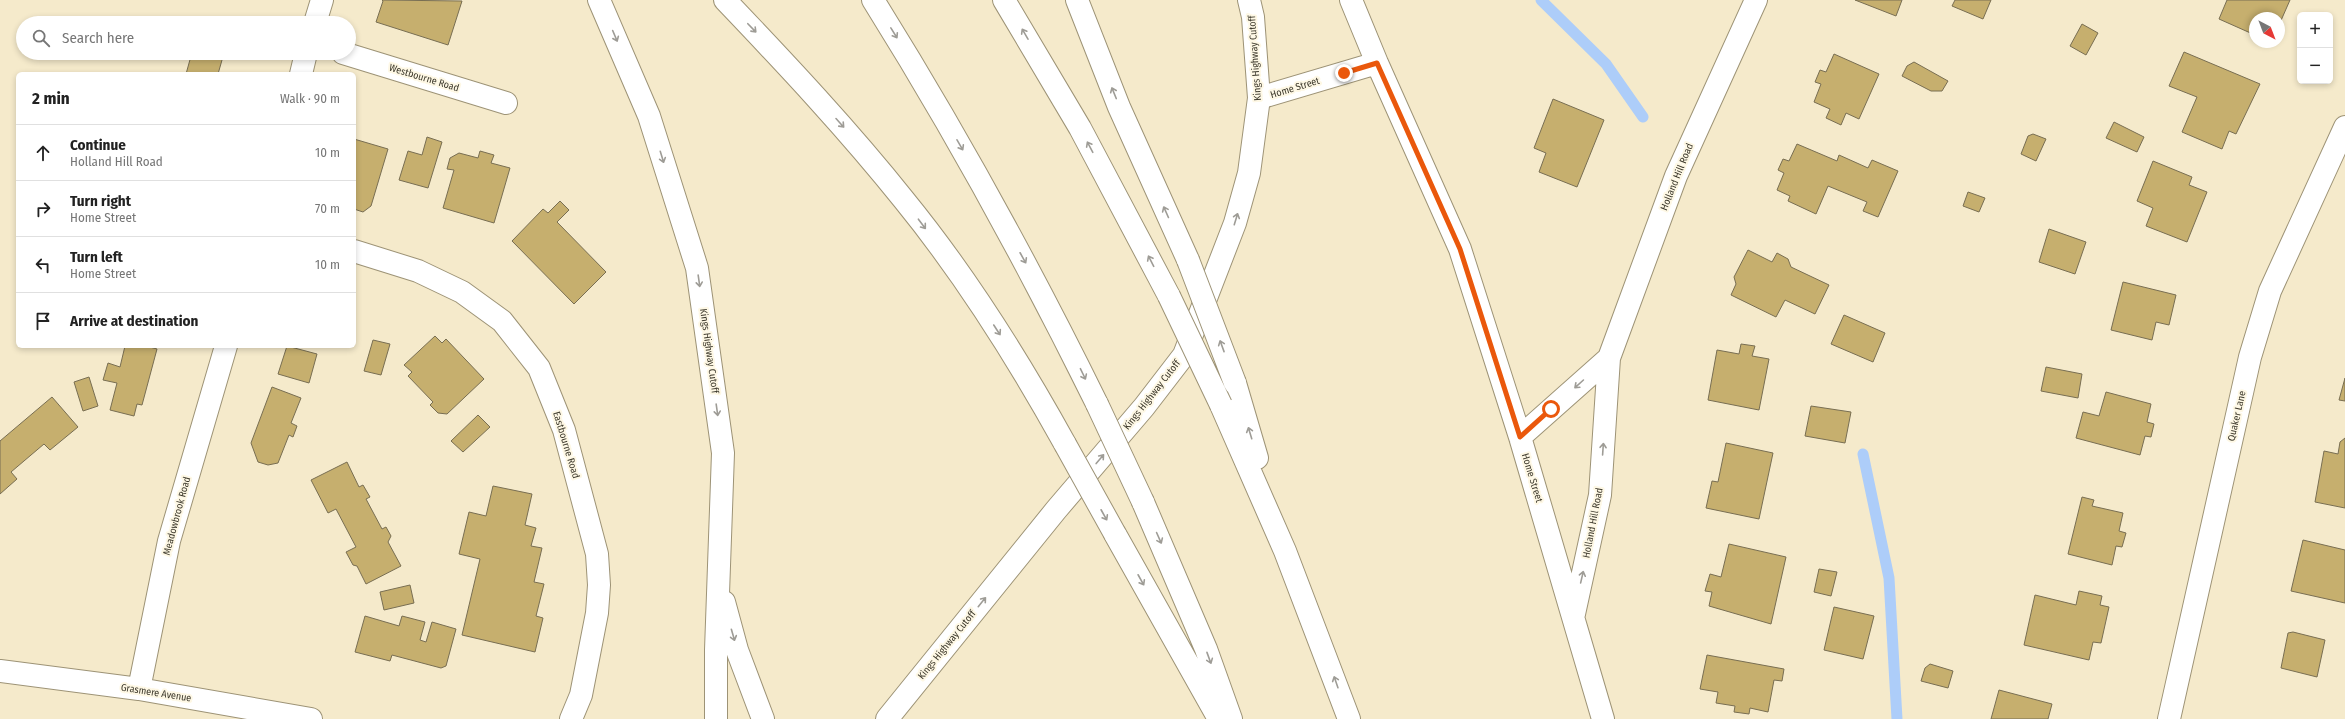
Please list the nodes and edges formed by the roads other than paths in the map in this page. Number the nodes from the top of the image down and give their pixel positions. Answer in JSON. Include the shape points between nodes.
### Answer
{"nodes":[{"id":1,"x":322,"y":0,"type":"edge"},
{"id":2,"x":599,"y":0,"type":"edge"},
{"id":3,"x":725,"y":0,"type":"edge"},
{"id":4,"x":873,"y":0,"type":"edge"},
{"id":5,"x":1004,"y":0,"type":"edge"},
{"id":6,"x":1077,"y":0,"type":"edge"},
{"id":7,"x":1249,"y":0,"type":"edge"},
{"id":8,"x":1351,"y":0,"type":"edge"},
{"id":9,"x":1756,"y":0,"type":"edge"},
{"id":10,"x":317,"y":16,"type":"edge"},
{"id":11,"x":356,"y":57,"type":"edge"},
{"id":12,"x":304,"y":60,"type":"edge"},
{"id":13,"x":1377,"y":63,"type":"junction"},
{"id":14,"x":301,"y":72,"type":"edge"},
{"id":15,"x":1259,"y":98,"type":"junction"},
{"id":16,"x":506,"y":103,"type":"dead end"},
{"id":17,"x":2345,"y":127,"type":"edge"},
{"id":18,"x":356,"y":252,"type":"edge"},
{"id":19,"x":225,"y":348,"type":"edge"},
{"id":20,"x":1609,"y":358,"type":"junction"},
{"id":21,"x":1520,"y":437,"type":"junction"},
{"id":22,"x":1285,"y":551,"type":"junction"},
{"id":23,"x":719,"y":584,"type":"junction"},
{"id":24,"x":1573,"y":615,"type":"junction"},
{"id":25,"x":0,"y":671,"type":"edge"},
{"id":26,"x":139,"y":689,"type":"junction"},
{"id":27,"x":893,"y":714,"type":"edge"},
{"id":28,"x":311,"y":719,"type":"edge"},
{"id":29,"x":571,"y":719,"type":"edge"},
{"id":30,"x":716,"y":719,"type":"edge"},
{"id":31,"x":763,"y":719,"type":"edge"},
{"id":32,"x":1219,"y":719,"type":"edge"},
{"id":33,"x":1231,"y":719,"type":"edge"},
{"id":34,"x":1349,"y":719,"type":"edge"},
{"id":35,"x":1603,"y":719,"type":"edge"},
{"id":36,"x":2169,"y":719,"type":"edge"}],
"edges":[{"from":1,"to":10,"type":"main road"},
{"from":2,"to":23,"type":"main road","name":"Kings Highway Cutoff","one_way":true,"via":[[649,116],[697,268],[723,453]]},
{"from":3,"to":32,"type":"main road","one_way":true,"bridge":true,"via":[[847,131],[905,201],[960,275],[1036,391]]},
{"from":4,"to":33,"type":"main road","one_way":true,"bridge":true,"via":[[917,70],[1046,301],[1143,502],[1206,649]]},
{"from":22,"to":5,"type":"main road","one_way":true,"bridge":true,"via":[[1221,405],[1169,296],[1080,128]]},
{"from":22,"to":6,"type":"main road","one_way":true,"bridge":true,"via":[[1235,383],[1188,260],[1120,107]]},
{"from":7,"to":15,"type":"main road","name":"Kings Highway Cutoff","via":[[1253,17]]},
{"from":8,"to":13,"type":"main road","name":"Home Street"},
{"from":9,"to":20,"type":"main road","name":"Holland Hill Road","via":[[1676,176]]},
{"from":11,"to":16,"type":"main road","name":"Westbourne Road"},
{"from":12,"to":14,"type":"main road"},
{"from":13,"to":15,"type":"main road","name":"Home Street"},
{"from":13,"to":21,"type":"main road","name":"Home Street","via":[[1460,249]]},
{"from":27,"to":15,"type":"main road","name":"Kings Highway Cutoff","one_way":true,"via":[[1184,355],[1235,223],[1249,173]]},
{"from":17,"to":36,"type":"main road","name":"Quaker Lane","via":[[2270,291],[2250,357]]},
{"from":18,"to":29,"type":"main road","name":"Eastbourne Road","via":[[418,271],[462,292],[502,321],[539,368],[564,430],[597,554],[597,613],[581,695]]},
{"from":19,"to":26,"type":"main road","name":"Meadowbrook Road","via":[[169,542]]},
{"from":20,"to":21,"type":"main road","name":"Holland Hill Road","one_way":true},
{"from":24,"to":20,"type":"main road","name":"Holland Hill Road","one_way":true,"via":[[1600,495]]},
{"from":21,"to":24,"type":"main road","name":"Home Street"},
{"from":34,"to":22,"type":"main road","one_way":true},
{"from":23,"to":30,"type":"main road","name":"Kings Highway Cutoff"},
{"from":23,"to":31,"type":"main road","one_way":true,"via":[[737,650]]},
{"from":24,"to":35,"type":"main road","name":"Home Street"},
{"from":25,"to":26,"type":"main road","name":"Grasmere Avenue"},
{"from":26,"to":28,"type":"main road","name":"Grasmere Avenue"}]}
